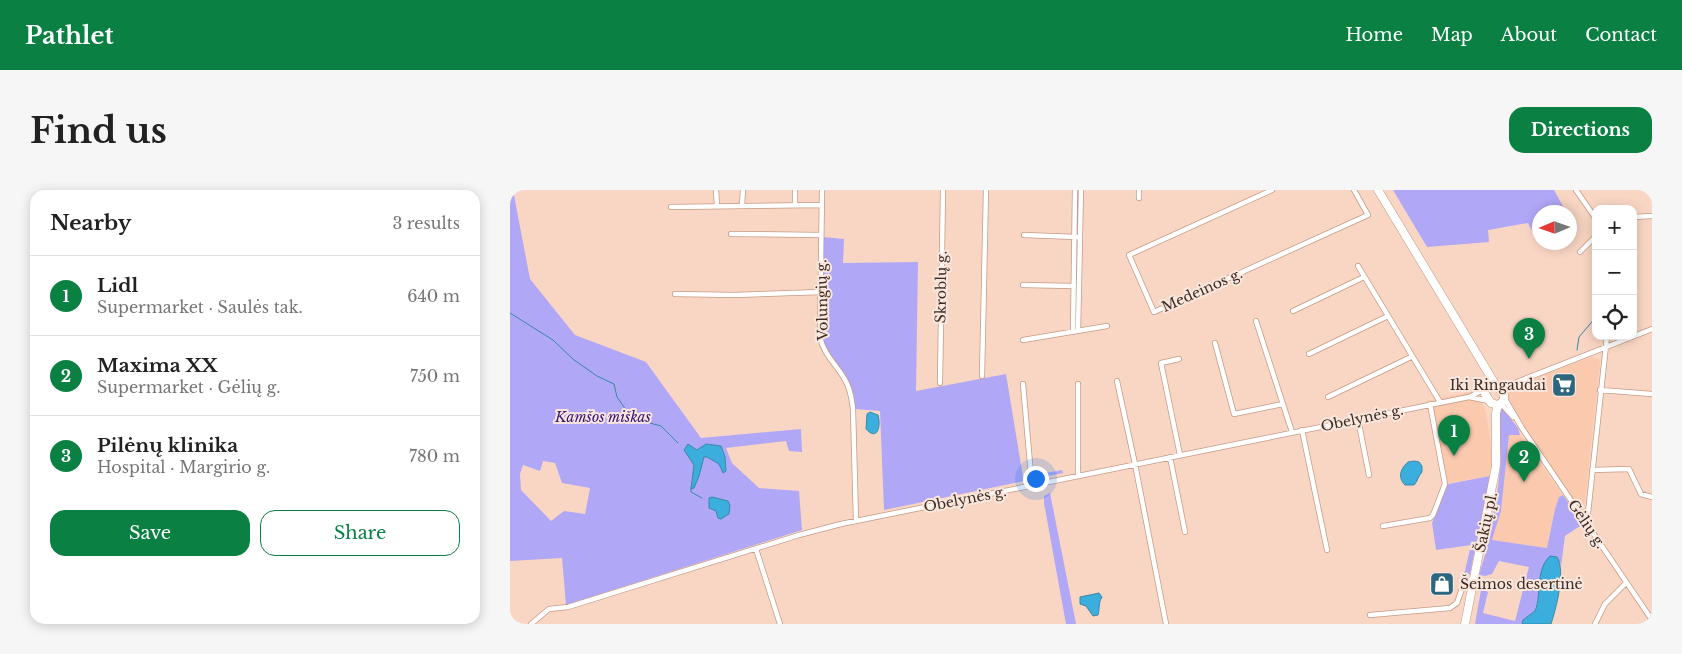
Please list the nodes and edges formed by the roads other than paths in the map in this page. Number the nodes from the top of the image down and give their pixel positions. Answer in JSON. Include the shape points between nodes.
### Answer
{"nodes":[{"id":1,"x":716,"y":190,"type":"edge"},
{"id":2,"x":743,"y":190,"type":"edge"},
{"id":3,"x":795,"y":190,"type":"edge"},
{"id":4,"x":822,"y":190,"type":"edge"},
{"id":5,"x":943,"y":190,"type":"edge"},
{"id":6,"x":986,"y":190,"type":"edge"},
{"id":7,"x":1075,"y":190,"type":"edge"},
{"id":8,"x":1081,"y":190,"type":"edge"},
{"id":9,"x":1139,"y":190,"type":"edge"},
{"id":10,"x":1272,"y":190,"type":"edge"},
{"id":11,"x":1354,"y":190,"type":"edge"},
{"id":12,"x":1378,"y":190,"type":"edge"},
{"id":13,"x":1576,"y":190,"type":"edge"},
{"id":14,"x":1139,"y":198,"type":"dead end"},
{"id":15,"x":742,"y":205,"type":"junction"},
{"id":16,"x":795,"y":205,"type":"junction"},
{"id":17,"x":822,"y":205,"type":"junction"},
{"id":18,"x":717,"y":206,"type":"junction"},
{"id":19,"x":671,"y":207,"type":"dead end"},
{"id":20,"x":1592,"y":213,"type":"edge"},
{"id":21,"x":1652,"y":216,"type":"edge"},
{"id":22,"x":1637,"y":217,"type":"edge"},
{"id":23,"x":731,"y":234,"type":"dead end"},
{"id":24,"x":821,"y":234,"type":"junction"},
{"id":25,"x":1024,"y":235,"type":"dead end"},
{"id":26,"x":1077,"y":237,"type":"junction"},
{"id":27,"x":1592,"y":240,"type":"edge"},
{"id":28,"x":1580,"y":252,"type":"dead end"},
{"id":29,"x":1358,"y":266,"type":"dead end"},
{"id":30,"x":1364,"y":277,"type":"junction"},
{"id":31,"x":1022,"y":285,"type":"dead end"},
{"id":32,"x":1074,"y":286,"type":"junction"},
{"id":33,"x":821,"y":292,"type":"junction"},
{"id":34,"x":675,"y":294,"type":"dead end"},
{"id":35,"x":1293,"y":311,"type":"dead end"},
{"id":36,"x":1388,"y":316,"type":"junction"},
{"id":37,"x":1256,"y":321,"type":"dead end"},
{"id":38,"x":1107,"y":326,"type":"dead end"},
{"id":39,"x":1652,"y":329,"type":"edge"},
{"id":40,"x":1076,"y":331,"type":"junction"},
{"id":41,"x":1465,"y":336,"type":"junction"},
{"id":42,"x":1023,"y":340,"type":"dead end"},
{"id":43,"x":1606,"y":340,"type":"edge"},
{"id":44,"x":1216,"y":343,"type":"dead end"},
{"id":45,"x":1605,"y":348,"type":"junction"},
{"id":46,"x":1308,"y":354,"type":"dead end"},
{"id":47,"x":1411,"y":356,"type":"junction"},
{"id":48,"x":1178,"y":359,"type":"dead end"},
{"id":49,"x":982,"y":376,"type":"dead end"},
{"id":50,"x":1117,"y":381,"type":"dead end"},
{"id":51,"x":940,"y":383,"type":"dead end"},
{"id":52,"x":1023,"y":384,"type":"dead end"},
{"id":53,"x":1078,"y":384,"type":"dead end"},
{"id":54,"x":1512,"y":384,"type":"junction"},
{"id":55,"x":1496,"y":385,"type":"junction"},
{"id":56,"x":1485,"y":388,"type":"junction"},
{"id":57,"x":1600,"y":390,"type":"junction"},
{"id":58,"x":1652,"y":394,"type":"edge"},
{"id":59,"x":1328,"y":397,"type":"dead end"},
{"id":60,"x":1469,"y":397,"type":"junction"},
{"id":61,"x":1498,"y":401,"type":"junction"},
{"id":62,"x":1440,"y":402,"type":"junction"},
{"id":63,"x":1283,"y":404,"type":"junction"},
{"id":64,"x":1430,"y":404,"type":"junction"},
{"id":65,"x":1358,"y":419,"type":"junction"},
{"id":66,"x":1522,"y":428,"type":"junction"},
{"id":67,"x":1302,"y":430,"type":"junction"},
{"id":68,"x":1292,"y":432,"type":"junction"},
{"id":69,"x":1180,"y":455,"type":"junction"},
{"id":70,"x":1170,"y":457,"type":"junction"},
{"id":71,"x":1135,"y":464,"type":"junction"},
{"id":72,"x":1592,"y":470,"type":"junction"},
{"id":73,"x":1368,"y":475,"type":"dead end"},
{"id":74,"x":1078,"y":476,"type":"junction"},
{"id":75,"x":1032,"y":486,"type":"junction"},
{"id":76,"x":1652,"y":497,"type":"edge"},
{"id":77,"x":1584,"y":520,"type":"junction"},
{"id":78,"x":856,"y":521,"type":"junction"},
{"id":79,"x":1383,"y":526,"type":"dead end"},
{"id":80,"x":1185,"y":532,"type":"dead end"},
{"id":81,"x":756,"y":549,"type":"junction"},
{"id":82,"x":1327,"y":550,"type":"dead end"},
{"id":83,"x":1474,"y":580,"type":"junction"},
{"id":84,"x":1626,"y":583,"type":"junction"},
{"id":85,"x":1370,"y":615,"type":"dead end"},
{"id":86,"x":1652,"y":620,"type":"edge"},
{"id":87,"x":531,"y":624,"type":"edge"},
{"id":88,"x":780,"y":624,"type":"edge"},
{"id":89,"x":1166,"y":624,"type":"edge"},
{"id":90,"x":1465,"y":624,"type":"edge"},
{"id":91,"x":1595,"y":624,"type":"edge"}],
"edges":[{"from":1,"to":18,"type":"street"},
{"from":2,"to":15,"type":"street"},
{"from":3,"to":16,"type":"street"},
{"from":4,"to":17,"type":"street","name":"Volungių g."},
{"from":5,"to":51,"type":"street","name":"Skroblų g."},
{"from":6,"to":49,"type":"street"},
{"from":7,"to":26,"type":"street"},
{"from":8,"to":26,"type":"street"},
{"from":9,"to":14,"type":"street"},
{"from":10,"to":11,"type":"street","name":"Medeinos g.","via":[[1129,255],[1154,312],[1368,215]]},
{"from":12,"to":41,"type":"main road"},
{"from":13,"to":20,"type":"street"},
{"from":15,"to":16,"type":"street"},
{"from":15,"to":18,"type":"street"},
{"from":16,"to":17,"type":"street"},
{"from":17,"to":24,"type":"street","name":"Volungių g."},
{"from":18,"to":19,"type":"street"},
{"from":21,"to":22,"type":"street"},
{"from":23,"to":24,"type":"street"},
{"from":24,"to":33,"type":"street","name":"Volungių g."},
{"from":25,"to":26,"type":"street"},
{"from":26,"to":32,"type":"street"},
{"from":26,"to":40,"type":"street"},
{"from":27,"to":28,"type":"street"},
{"from":29,"to":30,"type":"street"},
{"from":30,"to":35,"type":"street"},
{"from":30,"to":36,"type":"street"},
{"from":31,"to":32,"type":"street"},
{"from":32,"to":40,"type":"street"},
{"from":33,"to":34,"type":"street"},
{"from":33,"to":78,"type":"street","name":"Volungių g.","via":[[821,343],[846,380],[852,400]]},
{"from":36,"to":46,"type":"street"},
{"from":36,"to":47,"type":"street"},
{"from":37,"to":63,"type":"street"},
{"from":38,"to":40,"type":"street"},
{"from":39,"to":45,"type":"street"},
{"from":40,"to":42,"type":"street"},
{"from":41,"to":55,"type":"main road"},
{"from":41,"to":56,"type":"main road","via":[[1484,378]]},
{"from":43,"to":45,"type":"street"},
{"from":44,"to":63,"type":"street","via":[[1234,414]]},
{"from":45,"to":54,"type":"street"},
{"from":45,"to":57,"type":"street"},
{"from":47,"to":59,"type":"street"},
{"from":47,"to":62,"type":"street"},
{"from":48,"to":69,"type":"street","via":[[1161,363]]},
{"from":50,"to":71,"type":"street"},
{"from":52,"to":75,"type":"street"},
{"from":53,"to":74,"type":"street"},
{"from":54,"to":55,"type":"street"},
{"from":54,"to":61,"type":"street"},
{"from":55,"to":56,"type":"main road","via":[[1490,384]]},
{"from":55,"to":61,"type":"main road"},
{"from":56,"to":60,"type":"street","name":"Obelynės g."},
{"from":56,"to":61,"type":"main road","name":"Šakių pl.","via":[[1485,394]]},
{"from":57,"to":58,"type":"street"},
{"from":57,"to":72,"type":"street"},
{"from":60,"to":61,"type":"street","name":"Obelynės g."},
{"from":60,"to":62,"type":"street","name":"Obelynės g."},
{"from":61,"to":66,"type":"street","name":"Gėlių g."},
{"from":61,"to":66,"type":"street","name":"Gėlių g."},
{"from":61,"to":83,"type":"main road","name":"Šakių pl.","via":[[1493,489]]},
{"from":62,"to":64,"type":"street","name":"Obelynės g."},
{"from":63,"to":68,"type":"street"},
{"from":64,"to":65,"type":"street","name":"Obelynės g."},
{"from":64,"to":79,"type":"street","via":[[1445,486],[1434,515]]},
{"from":65,"to":67,"type":"street","name":"Obelynės g."},
{"from":65,"to":73,"type":"street"},
{"from":66,"to":77,"type":"street","name":"Gėlių g."},
{"from":67,"to":68,"type":"street","name":"Obelynės g."},
{"from":67,"to":82,"type":"street"},
{"from":68,"to":69,"type":"street","name":"Obelynės g."},
{"from":69,"to":70,"type":"street","name":"Obelynės g."},
{"from":70,"to":71,"type":"street","name":"Obelynės g."},
{"from":70,"to":80,"type":"street"},
{"from":71,"to":74,"type":"street","name":"Obelynės g."},
{"from":71,"to":89,"type":"street"},
{"from":72,"to":76,"type":"street","via":[[1629,469],[1641,494]]},
{"from":72,"to":77,"type":"street","via":[[1588,513]]},
{"from":74,"to":75,"type":"street","name":"Obelynės g."},
{"from":75,"to":78,"type":"street","name":"Obelynės g."},
{"from":77,"to":84,"type":"street","name":"Gėlių g."},
{"from":78,"to":81,"type":"street","name":"Obelynės g."},
{"from":81,"to":87,"type":"street","name":"Obelynės g.","via":[[568,607],[549,609]]},
{"from":81,"to":88,"type":"street"},
{"from":83,"to":85,"type":"street","via":[[1465,580],[1457,603],[1450,608]]},
{"from":83,"to":90,"type":"main road","name":"Šakių pl."},
{"from":84,"to":86,"type":"street","name":"Gėlių g."},
{"from":84,"to":91,"type":"street","via":[[1605,604]]}]}
